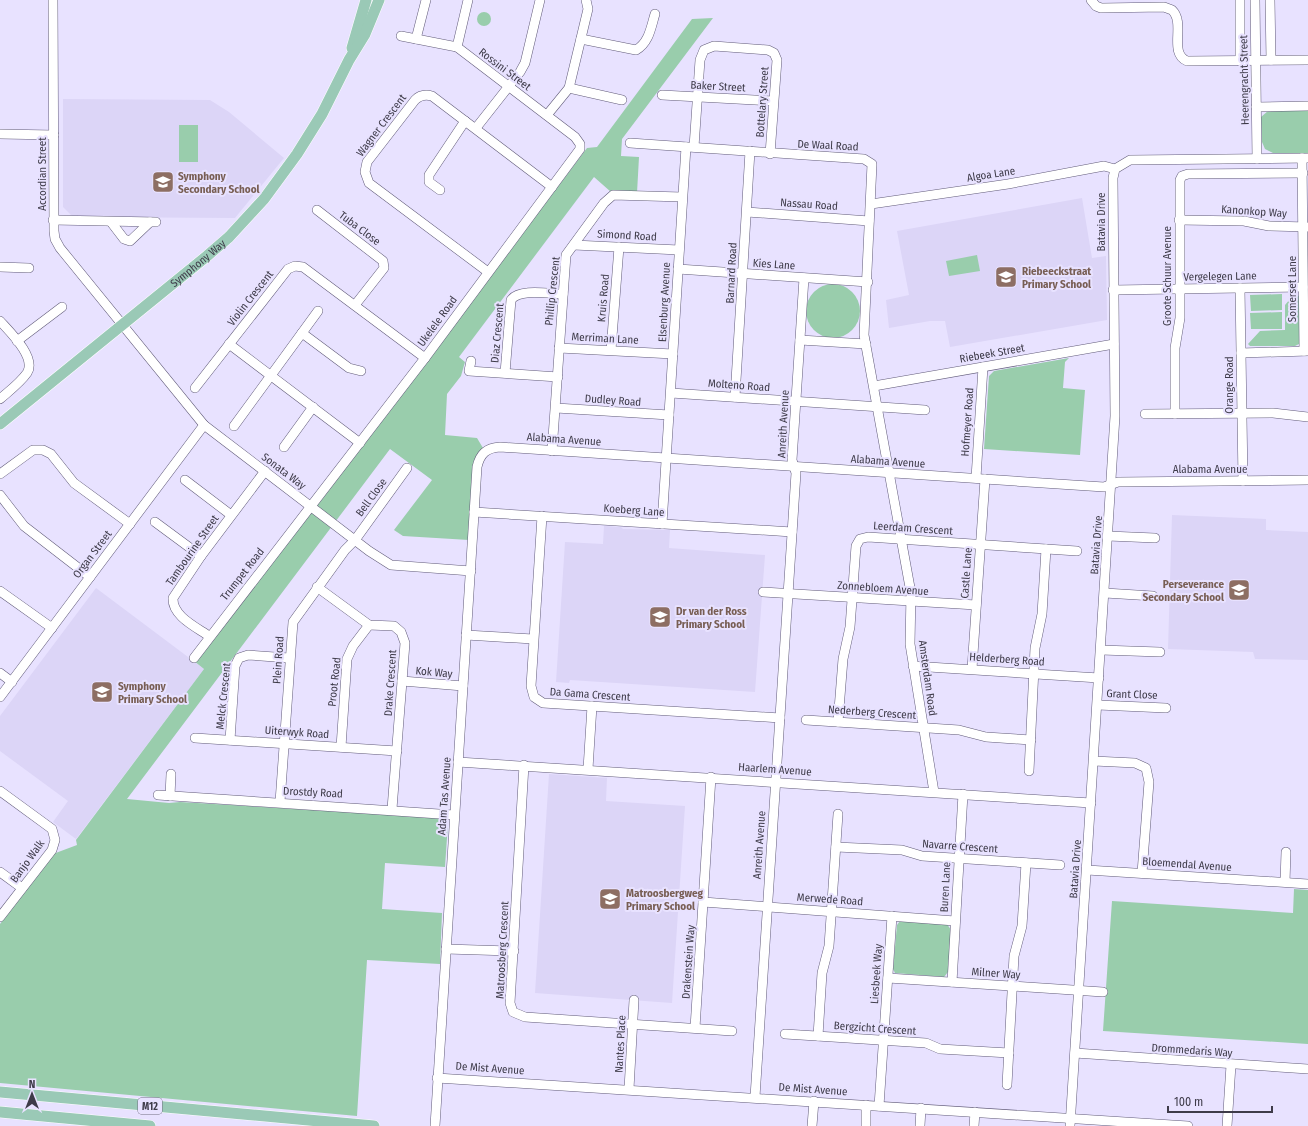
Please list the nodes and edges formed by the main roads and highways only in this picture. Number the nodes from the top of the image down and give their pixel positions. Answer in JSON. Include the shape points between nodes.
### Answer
{"nodes":[{"id":1,"x":366,"y":0,"type":"edge"},
{"id":2,"x":379,"y":0,"type":"edge"},
{"id":3,"x":349,"y":60,"type":"junction"},
{"id":4,"x":0,"y":424,"type":"edge"},
{"id":5,"x":0,"y":1092,"type":"edge"},
{"id":6,"x":0,"y":1112,"type":"edge"},
{"id":7,"x":150,"y":1126,"type":"edge"},
{"id":8,"x":374,"y":1126,"type":"edge"}],
"edges":[{"from":1,"to":3,"type":"main road","name":"Symphony Way"},
{"from":2,"to":3,"type":"main road","name":"Symphony Way","via":[[365,34]]},
{"from":3,"to":4,"type":"main road","name":"Symphony Way","via":[[322,114],[298,154],[264,199],[229,237]]},
{"from":5,"to":8,"type":"main road","number":"M12"},
{"from":6,"to":7,"type":"main road","number":"M12"}]}
